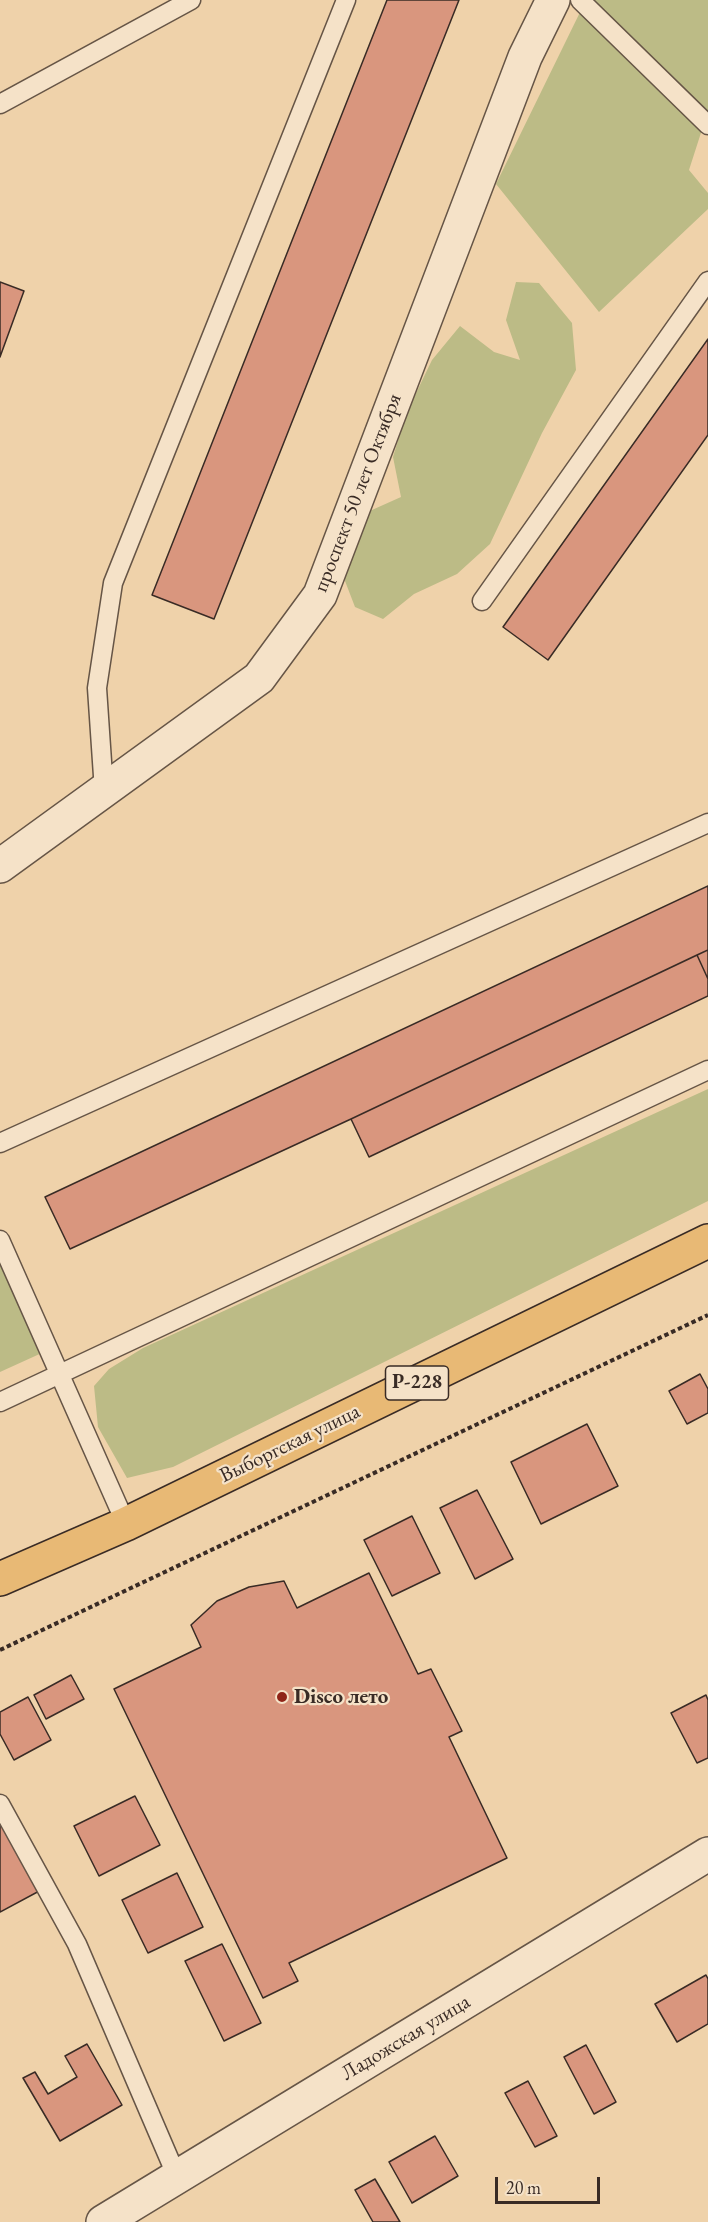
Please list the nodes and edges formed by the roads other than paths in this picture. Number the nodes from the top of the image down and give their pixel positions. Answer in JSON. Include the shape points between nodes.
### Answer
{"nodes":[{"id":1,"x":191,"y":0,"type":"edge"},
{"id":2,"x":346,"y":0,"type":"edge"},
{"id":3,"x":553,"y":0,"type":"edge"},
{"id":4,"x":580,"y":0,"type":"edge"},
{"id":5,"x":0,"y":104,"type":"edge"},
{"id":6,"x":708,"y":125,"type":"edge"},
{"id":7,"x":708,"y":281,"type":"edge"},
{"id":8,"x":483,"y":601,"type":"dead end"},
{"id":9,"x":104,"y":791,"type":"junction"},
{"id":10,"x":708,"y":823,"type":"edge"},
{"id":11,"x":0,"y":866,"type":"edge"},
{"id":12,"x":708,"y":1070,"type":"edge"},
{"id":13,"x":0,"y":1143,"type":"edge"},
{"id":14,"x":0,"y":1240,"type":"edge"},
{"id":15,"x":708,"y":1241,"type":"edge"},
{"id":16,"x":60,"y":1373,"type":"junction"},
{"id":17,"x":0,"y":1402,"type":"edge"},
{"id":18,"x":126,"y":1524,"type":"junction"},
{"id":19,"x":0,"y":1579,"type":"edge"},
{"id":20,"x":0,"y":1804,"type":"edge"},
{"id":21,"x":708,"y":1854,"type":"edge"},
{"id":22,"x":177,"y":2177,"type":"junction"},
{"id":23,"x":104,"y":2222,"type":"edge"}],
"edges":[{"from":1,"to":5,"type":"lane"},
{"from":2,"to":9,"type":"lane","via":[[113,583],[97,688]]},
{"from":3,"to":9,"type":"street","name":"проспект 50 лет Октября","via":[[525,57],[320,595],[259,678]]},
{"from":4,"to":6,"type":"lane"},
{"from":7,"to":8,"type":"lane"},
{"from":9,"to":11,"type":"street","name":"проспект 50 лет Октября"},
{"from":10,"to":13,"type":"lane"},
{"from":12,"to":16,"type":"lane"},
{"from":14,"to":16,"type":"lane"},
{"from":15,"to":18,"type":"main road","name":"Выборгская улица","number":"Р-228"},
{"from":16,"to":17,"type":"lane"},
{"from":16,"to":18,"type":"lane"},
{"from":18,"to":19,"type":"main road","name":"Выборгская улица","number":"Р-228"},
{"from":20,"to":22,"type":"lane","via":[[77,1944]]},
{"from":21,"to":22,"type":"street","name":"Ладожская улица"},
{"from":22,"to":23,"type":"street","name":"Ладожская улица"}]}
